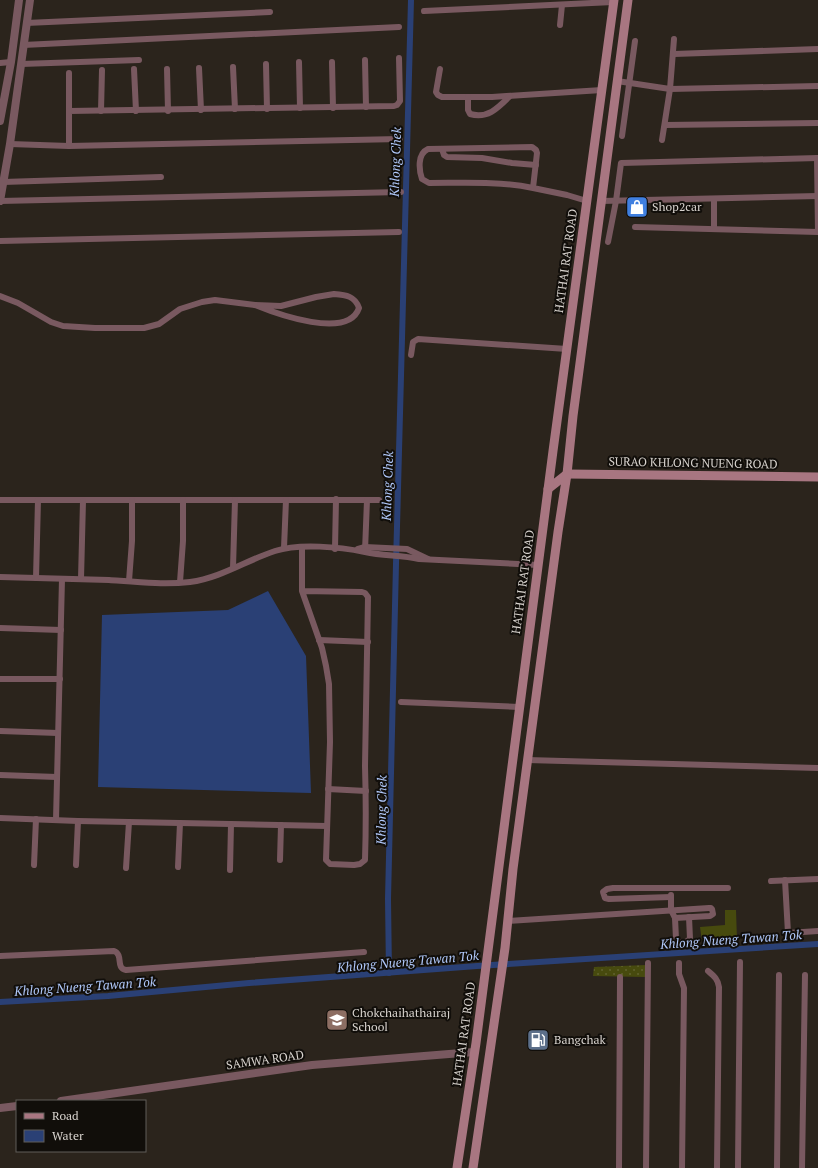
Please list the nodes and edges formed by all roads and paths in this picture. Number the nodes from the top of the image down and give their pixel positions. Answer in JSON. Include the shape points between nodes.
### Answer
{"nodes":[{"id":1,"x":19,"y":0,"type":"edge"},
{"id":2,"x":30,"y":0,"type":"edge"},
{"id":3,"x":628,"y":0,"type":"edge"},
{"id":4,"x":614,"y":1,"type":"edge"},
{"id":5,"x":562,"y":5,"type":"junction"},
{"id":6,"x":424,"y":11,"type":"dead end"},
{"id":7,"x":270,"y":12,"type":"dead end"},
{"id":8,"x":26,"y":24,"type":"junction"},
{"id":9,"x":560,"y":25,"type":"dead end"},
{"id":10,"x":399,"y":27,"type":"dead end"},
{"id":11,"x":674,"y":40,"type":"dead end"},
{"id":12,"x":635,"y":42,"type":"dead end"},
{"id":13,"x":23,"y":45,"type":"junction"},
{"id":14,"x":818,"y":49,"type":"edge"},
{"id":15,"x":674,"y":54,"type":"junction"},
{"id":16,"x":399,"y":58,"type":"dead end"},
{"id":17,"x":139,"y":60,"type":"dead end"},
{"id":18,"x":365,"y":60,"type":"dead end"},
{"id":19,"x":11,"y":62,"type":"junction"},
{"id":20,"x":300,"y":62,"type":"dead end"},
{"id":21,"x":332,"y":62,"type":"dead end"},
{"id":22,"x":0,"y":63,"type":"edge"},
{"id":23,"x":21,"y":64,"type":"junction"},
{"id":24,"x":266,"y":64,"type":"dead end"},
{"id":25,"x":233,"y":67,"type":"dead end"},
{"id":26,"x":199,"y":68,"type":"dead end"},
{"id":27,"x":134,"y":69,"type":"dead end"},
{"id":28,"x":167,"y":69,"type":"dead end"},
{"id":29,"x":440,"y":69,"type":"dead end"},
{"id":30,"x":102,"y":70,"type":"dead end"},
{"id":31,"x":69,"y":73,"type":"dead end"},
{"id":32,"x":617,"y":81,"type":"junction"},
{"id":33,"x":630,"y":83,"type":"junction"},
{"id":34,"x":818,"y":86,"type":"edge"},
{"id":35,"x":670,"y":89,"type":"junction"},
{"id":36,"x":602,"y":90,"type":"junction"},
{"id":37,"x":510,"y":96,"type":"junction"},
{"id":38,"x":468,"y":97,"type":"junction"},
{"id":39,"x":366,"y":106,"type":"junction"},
{"id":40,"x":300,"y":108,"type":"junction"},
{"id":41,"x":333,"y":108,"type":"junction"},
{"id":42,"x":235,"y":109,"type":"junction"},
{"id":43,"x":267,"y":109,"type":"junction"},
{"id":44,"x":168,"y":110,"type":"junction"},
{"id":45,"x":201,"y":110,"type":"junction"},
{"id":46,"x":69,"y":111,"type":"junction"},
{"id":47,"x":101,"y":111,"type":"junction"},
{"id":48,"x":136,"y":111,"type":"junction"},
{"id":49,"x":0,"y":120,"type":"edge"},
{"id":50,"x":818,"y":123,"type":"edge"},
{"id":51,"x":665,"y":125,"type":"junction"},
{"id":52,"x":622,"y":136,"type":"dead end"},
{"id":53,"x":400,"y":139,"type":"dead end"},
{"id":54,"x":662,"y":140,"type":"dead end"},
{"id":55,"x":10,"y":144,"type":"junction"},
{"id":56,"x":69,"y":146,"type":"junction"},
{"id":57,"x":442,"y":148,"type":"junction"},
{"id":58,"x":818,"y":158,"type":"edge"},
{"id":59,"x":536,"y":165,"type":"junction"},
{"id":60,"x":161,"y":177,"type":"dead end"},
{"id":61,"x":3,"y":182,"type":"junction"},
{"id":62,"x":533,"y":188,"type":"junction"},
{"id":63,"x":401,"y":192,"type":"dead end"},
{"id":64,"x":818,"y":196,"type":"edge"},
{"id":65,"x":714,"y":199,"type":"junction"},
{"id":66,"x":587,"y":200,"type":"junction"},
{"id":67,"x":0,"y":201,"type":"edge"},
{"id":68,"x":601,"y":201,"type":"junction"},
{"id":69,"x":616,"y":201,"type":"junction"},
{"id":70,"x":635,"y":227,"type":"dead end"},
{"id":71,"x":714,"y":230,"type":"junction"},
{"id":72,"x":399,"y":232,"type":"dead end"},
{"id":73,"x":0,"y":241,"type":"edge"},
{"id":74,"x":608,"y":242,"type":"dead end"},
{"id":75,"x":0,"y":296,"type":"edge"},
{"id":76,"x":255,"y":305,"type":"junction"},
{"id":77,"x":567,"y":349,"type":"junction"},
{"id":78,"x":411,"y":355,"type":"dead end"},
{"id":79,"x":552,"y":457,"type":"junction"},
{"id":80,"x":567,"y":474,"type":"junction"},
{"id":81,"x":818,"y":477,"type":"edge"},
{"id":82,"x":548,"y":489,"type":"junction"},
{"id":83,"x":336,"y":499,"type":"junction"},
{"id":84,"x":0,"y":500,"type":"edge"},
{"id":85,"x":38,"y":500,"type":"junction"},
{"id":86,"x":183,"y":500,"type":"junction"},
{"id":87,"x":235,"y":500,"type":"junction"},
{"id":88,"x":286,"y":500,"type":"junction"},
{"id":89,"x":366,"y":500,"type":"junction"},
{"id":90,"x":379,"y":500,"type":"dead end"},
{"id":91,"x":83,"y":501,"type":"junction"},
{"id":92,"x":132,"y":501,"type":"junction"},
{"id":93,"x":302,"y":547,"type":"junction"},
{"id":94,"x":284,"y":548,"type":"junction"},
{"id":95,"x":335,"y":549,"type":"junction"},
{"id":96,"x":365,"y":550,"type":"junction"},
{"id":97,"x":388,"y":551,"type":"junction"},
{"id":98,"x":430,"y":560,"type":"junction"},
{"id":99,"x":538,"y":566,"type":"junction"},
{"id":100,"x":233,"y":568,"type":"junction"},
{"id":101,"x":0,"y":577,"type":"edge"},
{"id":102,"x":36,"y":578,"type":"junction"},
{"id":103,"x":62,"y":578,"type":"junction"},
{"id":104,"x":81,"y":579,"type":"junction"},
{"id":105,"x":129,"y":581,"type":"junction"},
{"id":106,"x":180,"y":582,"type":"junction"},
{"id":107,"x":302,"y":590,"type":"junction"},
{"id":108,"x":0,"y":628,"type":"edge"},
{"id":109,"x":61,"y":630,"type":"junction"},
{"id":110,"x":319,"y":640,"type":"junction"},
{"id":111,"x":368,"y":642,"type":"junction"},
{"id":112,"x":0,"y":679,"type":"edge"},
{"id":113,"x":60,"y":680,"type":"junction"},
{"id":114,"x":401,"y":702,"type":"dead end"},
{"id":115,"x":519,"y":707,"type":"junction"},
{"id":116,"x":0,"y":731,"type":"edge"},
{"id":117,"x":58,"y":733,"type":"junction"},
{"id":118,"x":527,"y":760,"type":"junction"},
{"id":119,"x":818,"y":768,"type":"edge"},
{"id":120,"x":0,"y":775,"type":"edge"},
{"id":121,"x":57,"y":777,"type":"junction"},
{"id":122,"x":328,"y":790,"type":"junction"},
{"id":123,"x":366,"y":791,"type":"junction"},
{"id":124,"x":0,"y":818,"type":"edge"},
{"id":125,"x":36,"y":819,"type":"junction"},
{"id":126,"x":56,"y":820,"type":"junction"},
{"id":127,"x":78,"y":822,"type":"junction"},
{"id":128,"x":130,"y":822,"type":"junction"},
{"id":129,"x":180,"y":823,"type":"junction"},
{"id":130,"x":231,"y":824,"type":"junction"},
{"id":131,"x":281,"y":825,"type":"junction"},
{"id":132,"x":327,"y":826,"type":"junction"},
{"id":133,"x":280,"y":860,"type":"dead end"},
{"id":134,"x":34,"y":865,"type":"dead end"},
{"id":135,"x":76,"y":865,"type":"dead end"},
{"id":136,"x":126,"y":868,"type":"dead end"},
{"id":137,"x":178,"y":868,"type":"dead end"},
{"id":138,"x":230,"y":870,"type":"dead end"},
{"id":139,"x":818,"y":879,"type":"edge"},
{"id":140,"x":785,"y":880,"type":"junction"},
{"id":141,"x":771,"y":881,"type":"dead end"},
{"id":142,"x":818,"y":884,"type":"edge"},
{"id":143,"x":671,"y":888,"type":"junction"},
{"id":144,"x":728,"y":888,"type":"dead end"},
{"id":145,"x":672,"y":897,"type":"junction"},
{"id":146,"x":672,"y":910,"type":"junction"},
{"id":147,"x":689,"y":917,"type":"junction"},
{"id":148,"x":675,"y":918,"type":"junction"},
{"id":149,"x":507,"y":921,"type":"junction"},
{"id":150,"x":818,"y":930,"type":"edge"},
{"id":151,"x":364,"y":952,"type":"dead end"},
{"id":152,"x":0,"y":956,"type":"edge"},
{"id":153,"x":679,"y":962,"type":"dead end"},
{"id":154,"x":740,"y":962,"type":"dead end"},
{"id":155,"x":648,"y":963,"type":"dead end"},
{"id":156,"x":708,"y":971,"type":"dead end"},
{"id":157,"x":779,"y":975,"type":"dead end"},
{"id":158,"x":805,"y":975,"type":"dead end"},
{"id":159,"x":620,"y":977,"type":"dead end"},
{"id":160,"x":474,"y":1052,"type":"junction"},
{"id":161,"x":68,"y":1100,"type":"edge"},
{"id":162,"x":16,"y":1106,"type":"edge"},
{"id":163,"x":0,"y":1108,"type":"edge"},
{"id":164,"x":457,"y":1168,"type":"edge"},
{"id":165,"x":473,"y":1168,"type":"edge"},
{"id":166,"x":619,"y":1168,"type":"edge"},
{"id":167,"x":646,"y":1168,"type":"edge"},
{"id":168,"x":682,"y":1168,"type":"edge"},
{"id":169,"x":717,"y":1168,"type":"edge"},
{"id":170,"x":738,"y":1168,"type":"edge"},
{"id":171,"x":777,"y":1168,"type":"edge"},
{"id":172,"x":802,"y":1168,"type":"edge"}],
"edges":[{"from":1,"to":19,"type":"street"},
{"from":2,"to":8,"type":"street"},
{"from":3,"to":32,"type":"main road"},
{"from":4,"to":5,"type":"street"},
{"from":4,"to":36,"type":"main road","name":"HATHAI RAT ROAD"},
{"from":5,"to":6,"type":"street"},
{"from":5,"to":9,"type":"street"},
{"from":7,"to":8,"type":"street"},
{"from":8,"to":13,"type":"street"},
{"from":10,"to":13,"type":"street"},
{"from":11,"to":15,"type":"street"},
{"from":12,"to":33,"type":"street"},
{"from":13,"to":23,"type":"street"},
{"from":14,"to":15,"type":"street"},
{"from":15,"to":35,"type":"street"},
{"from":16,"to":39,"type":"street","via":[[399,103],[394,106]]},
{"from":17,"to":23,"type":"street"},
{"from":18,"to":39,"type":"street"},
{"from":19,"to":22,"type":"street"},
{"from":19,"to":49,"type":"street"},
{"from":20,"to":40,"type":"street"},
{"from":21,"to":41,"type":"street"},
{"from":23,"to":55,"type":"street"},
{"from":24,"to":43,"type":"street"},
{"from":25,"to":42,"type":"street"},
{"from":26,"to":45,"type":"street"},
{"from":27,"to":48,"type":"street"},
{"from":28,"to":44,"type":"street"},
{"from":29,"to":38,"type":"street","via":[[436,87],[438,95]]},
{"from":30,"to":47,"type":"street"},
{"from":31,"to":46,"type":"street"},
{"from":32,"to":33,"type":"street"},
{"from":32,"to":68,"type":"main road"},
{"from":33,"to":35,"type":"street"},
{"from":33,"to":52,"type":"street"},
{"from":34,"to":35,"type":"street"},
{"from":35,"to":51,"type":"street"},
{"from":36,"to":37,"type":"street"},
{"from":36,"to":66,"type":"main road","name":"HATHAI RAT ROAD"},
{"from":37,"to":38,"type":"street"},
{"from":37,"to":38,"type":"street","via":[[496,110],[487,115],[477,116],[470,114],[468,110]]},
{"from":39,"to":41,"type":"street"},
{"from":40,"to":41,"type":"street"},
{"from":40,"to":43,"type":"street"},
{"from":42,"to":43,"type":"street"},
{"from":42,"to":45,"type":"street"},
{"from":44,"to":45,"type":"street"},
{"from":44,"to":48,"type":"street"},
{"from":46,"to":47,"type":"street"},
{"from":46,"to":56,"type":"street"},
{"from":47,"to":48,"type":"street"},
{"from":50,"to":51,"type":"street"},
{"from":51,"to":54,"type":"street"},
{"from":53,"to":56,"type":"street"},
{"from":55,"to":56,"type":"street"},
{"from":55,"to":61,"type":"street"},
{"from":57,"to":59,"type":"street","via":[[447,157],[482,158]]},
{"from":57,"to":59,"type":"street","via":[[532,147],[536,150]]},
{"from":57,"to":62,"type":"street","via":[[428,149],[422,155],[420,173],[425,182],[499,183]]},
{"from":58,"to":64,"type":"street"},
{"from":58,"to":69,"type":"street","via":[[621,163]]},
{"from":59,"to":62,"type":"street"},
{"from":60,"to":61,"type":"street"},
{"from":61,"to":67,"type":"street"},
{"from":62,"to":66,"type":"street"},
{"from":63,"to":67,"type":"street"},
{"from":64,"to":65,"type":"street"},
{"from":64,"to":71,"type":"street","via":[[818,232]]},
{"from":65,"to":69,"type":"street"},
{"from":65,"to":71,"type":"street"},
{"from":66,"to":77,"type":"main road","name":"HATHAI RAT ROAD"},
{"from":68,"to":69,"type":"street"},
{"from":68,"to":80,"type":"main road"},
{"from":69,"to":74,"type":"street"},
{"from":70,"to":71,"type":"street"},
{"from":72,"to":73,"type":"street"},
{"from":75,"to":76,"type":"street","via":[[51,322],[95,328],[151,326],[163,322],[180,308],[202,302],[216,300]]},
{"from":76,"to":76,"type":"street","via":[[290,318],[320,323],[352,320],[359,308],[352,298],[334,294],[281,306]]},
{"from":77,"to":78,"type":"street","via":[[418,339],[413,342]]},
{"from":77,"to":79,"type":"main road","name":"HATHAI RAT ROAD"},
{"from":79,"to":80,"type":"main road"},
{"from":79,"to":82,"type":"main road","name":"HATHAI RAT ROAD"},
{"from":80,"to":81,"type":"main road","name":"SURAO KHLONG NUENG ROAD"},
{"from":80,"to":82,"type":"main road"},
{"from":80,"to":118,"type":"main road"},
{"from":82,"to":99,"type":"main road","name":"HATHAI RAT ROAD"},
{"from":83,"to":88,"type":"street"},
{"from":83,"to":89,"type":"street"},
{"from":83,"to":95,"type":"street"},
{"from":84,"to":85,"type":"street"},
{"from":85,"to":91,"type":"street"},
{"from":85,"to":102,"type":"street"},
{"from":86,"to":87,"type":"street"},
{"from":86,"to":92,"type":"street"},
{"from":86,"to":106,"type":"street"},
{"from":87,"to":88,"type":"street"},
{"from":87,"to":100,"type":"street"},
{"from":88,"to":94,"type":"street"},
{"from":89,"to":90,"type":"street"},
{"from":89,"to":96,"type":"street"},
{"from":91,"to":92,"type":"street"},
{"from":91,"to":104,"type":"street"},
{"from":92,"to":105,"type":"street"},
{"from":93,"to":94,"type":"street"},
{"from":93,"to":95,"type":"street"},
{"from":93,"to":107,"type":"street"},
{"from":94,"to":100,"type":"street"},
{"from":95,"to":96,"type":"street"},
{"from":96,"to":97,"type":"street"},
{"from":97,"to":98,"type":"street"},
{"from":97,"to":98,"type":"street","via":[[407,549]]},
{"from":98,"to":99,"type":"street"},
{"from":99,"to":115,"type":"main road","name":"HATHAI RAT ROAD"},
{"from":100,"to":106,"type":"street","via":[[204,579]]},
{"from":101,"to":102,"type":"street"},
{"from":102,"to":103,"type":"street"},
{"from":103,"to":104,"type":"street"},
{"from":103,"to":109,"type":"street"},
{"from":104,"to":105,"type":"street"},
{"from":105,"to":106,"type":"street"},
{"from":107,"to":110,"type":"street"},
{"from":107,"to":111,"type":"street","via":[[365,593],[368,597]]},
{"from":108,"to":109,"type":"street"},
{"from":109,"to":113,"type":"street"},
{"from":110,"to":111,"type":"street"},
{"from":110,"to":122,"type":"street","via":[[328,684]]},
{"from":111,"to":123,"type":"street","via":[[364,766]]},
{"from":112,"to":113,"type":"street"},
{"from":113,"to":117,"type":"street"},
{"from":114,"to":115,"type":"street"},
{"from":115,"to":160,"type":"main road","name":"HATHAI RAT ROAD"},
{"from":116,"to":117,"type":"street"},
{"from":117,"to":121,"type":"street"},
{"from":118,"to":119,"type":"street"},
{"from":118,"to":149,"type":"main road"},
{"from":120,"to":121,"type":"street"},
{"from":121,"to":126,"type":"street"},
{"from":122,"to":123,"type":"street"},
{"from":122,"to":132,"type":"street"},
{"from":123,"to":132,"type":"street","via":[[366,846],[363,863],[328,863]]},
{"from":124,"to":125,"type":"street"},
{"from":125,"to":126,"type":"street"},
{"from":125,"to":134,"type":"street"},
{"from":126,"to":127,"type":"street"},
{"from":127,"to":128,"type":"street"},
{"from":127,"to":135,"type":"street"},
{"from":128,"to":129,"type":"street"},
{"from":128,"to":136,"type":"street"},
{"from":129,"to":130,"type":"street"},
{"from":129,"to":137,"type":"street"},
{"from":130,"to":131,"type":"street"},
{"from":130,"to":138,"type":"street"},
{"from":131,"to":132,"type":"street"},
{"from":131,"to":133,"type":"street"},
{"from":139,"to":140,"type":"street"},
{"from":139,"to":142,"type":"street"},
{"from":140,"to":141,"type":"street"},
{"from":140,"to":150,"type":"street","via":[[788,933]]},
{"from":143,"to":144,"type":"street"},
{"from":143,"to":145,"type":"street"},
{"from":143,"to":145,"type":"street","via":[[607,889],[603,892],[605,898],[609,899]]},
{"from":145,"to":146,"type":"street"},
{"from":146,"to":147,"type":"street","via":[[711,908],[713,911],[710,916]]},
{"from":146,"to":148,"type":"street"},
{"from":146,"to":149,"type":"street"},
{"from":147,"to":148,"type":"street"},
{"from":147,"to":148,"type":"street","via":[[690,939],[686,942],[679,942],[676,939]]},
{"from":149,"to":165,"type":"main road"},
{"from":151,"to":152,"type":"street","via":[[126,970],[120,967],[119,955],[114,951]]},
{"from":153,"to":168,"type":"street","via":[[679,974],[684,988]]},
{"from":154,"to":170,"type":"street"},
{"from":155,"to":167,"type":"street"},
{"from":156,"to":169,"type":"street","via":[[716,978],[720,987]]},
{"from":157,"to":171,"type":"street"},
{"from":158,"to":172,"type":"street"},
{"from":159,"to":166,"type":"street"},
{"from":160,"to":161,"type":"street","name":"SAMWA ROAD","via":[[312,1065]]},
{"from":160,"to":164,"type":"main road","name":"HATHAI RAT ROAD"},
{"from":162,"to":163,"type":"street"}]}
